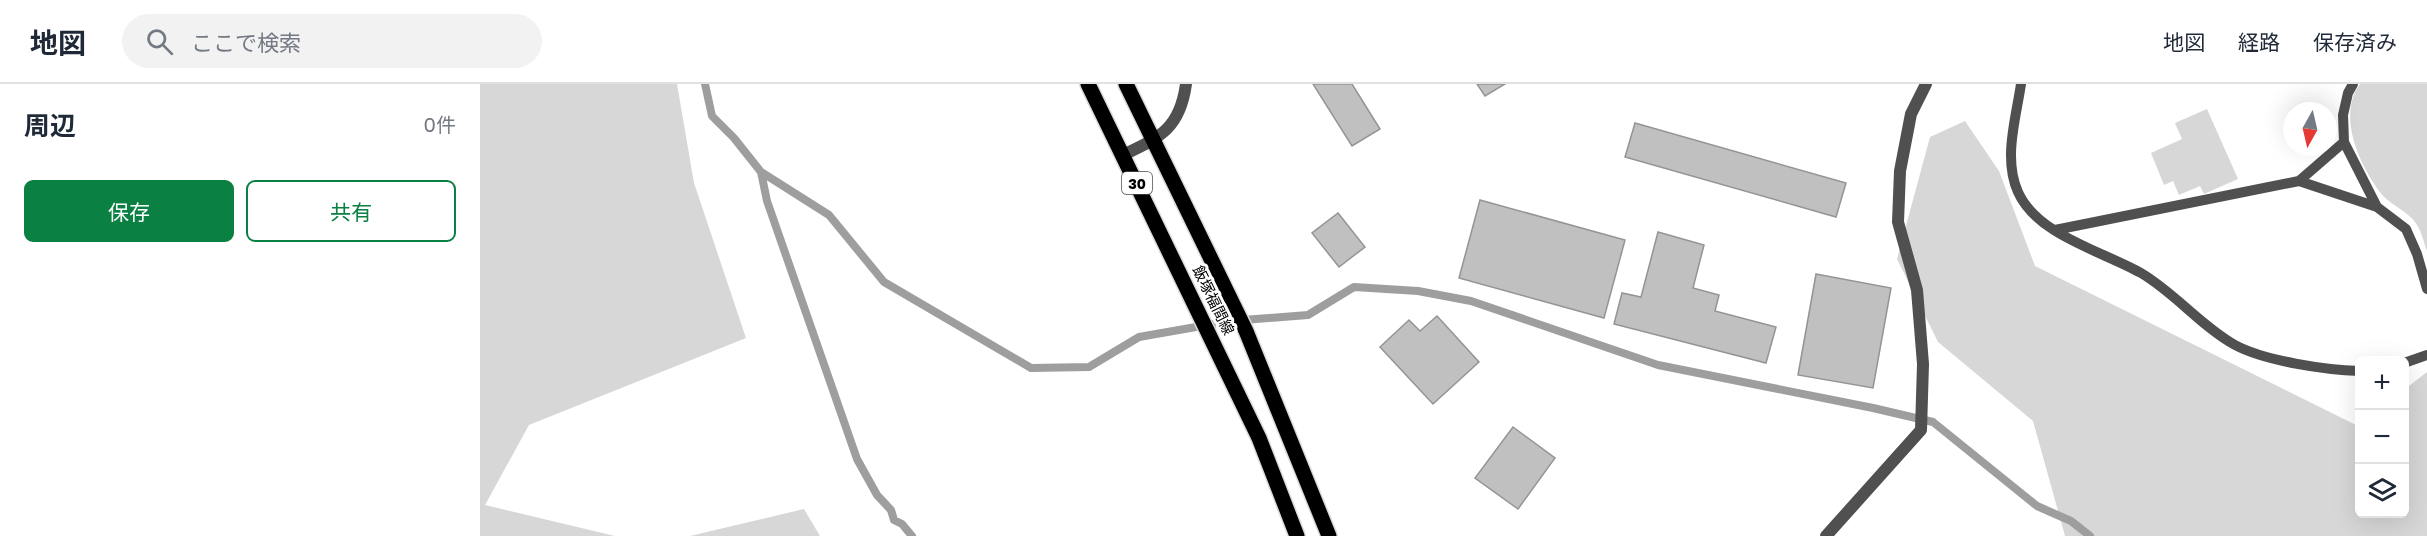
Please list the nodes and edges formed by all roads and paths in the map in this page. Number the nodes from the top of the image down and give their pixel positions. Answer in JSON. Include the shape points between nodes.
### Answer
{"nodes":[{"id":1,"x":1088,"y":84,"type":"edge"},
{"id":2,"x":1126,"y":84,"type":"edge"},
{"id":3,"x":1186,"y":84,"type":"edge"},
{"id":4,"x":1926,"y":84,"type":"edge"},
{"id":5,"x":2021,"y":84,"type":"edge"},
{"id":6,"x":2353,"y":84,"type":"edge"},
{"id":7,"x":1154,"y":141,"type":"junction"},
{"id":8,"x":2344,"y":142,"type":"junction"},
{"id":9,"x":1124,"y":155,"type":"junction"},
{"id":10,"x":2299,"y":181,"type":"junction"},
{"id":11,"x":2377,"y":207,"type":"junction"},
{"id":12,"x":2055,"y":230,"type":"junction"},
{"id":13,"x":2427,"y":289,"type":"edge"},
{"id":14,"x":2427,"y":355,"type":"edge"},
{"id":15,"x":2409,"y":361,"type":"edge"},
{"id":16,"x":2355,"y":371,"type":"edge"},
{"id":17,"x":1297,"y":536,"type":"edge"},
{"id":18,"x":1329,"y":536,"type":"edge"},
{"id":19,"x":1826,"y":536,"type":"edge"}],
"edges":[{"from":1,"to":9,"type":"main road","name":"飯塚福間線","number":"30"},
{"from":2,"to":7,"type":"main road","name":"飯塚福間線","number":"30"},
{"from":3,"to":7,"type":"street","via":[[1176,120]]},
{"from":4,"to":19,"type":"street","via":[[1911,114],[1900,171],[1898,222],[1917,290],[1923,364],[1921,430]]},
{"from":5,"to":12,"type":"lane","via":[[2011,171],[2028,209]]},
{"from":6,"to":8,"type":"lane","via":[[2343,116]]},
{"from":7,"to":9,"type":"street"},
{"from":7,"to":18,"type":"main road","name":"飯塚福間線","number":"30","via":[[1255,352]]},
{"from":8,"to":10,"type":"lane"},
{"from":8,"to":11,"type":"lane"},
{"from":9,"to":17,"type":"main road","name":"飯塚福間線","number":"30","via":[[1259,438]]},
{"from":10,"to":11,"type":"lane"},
{"from":10,"to":12,"type":"lane"},
{"from":11,"to":13,"type":"lane","via":[[2406,229]]},
{"from":12,"to":16,"type":"lane","via":[[2164,288],[2235,345],[2300,364]]},
{"from":14,"to":15,"type":"lane"}]}
